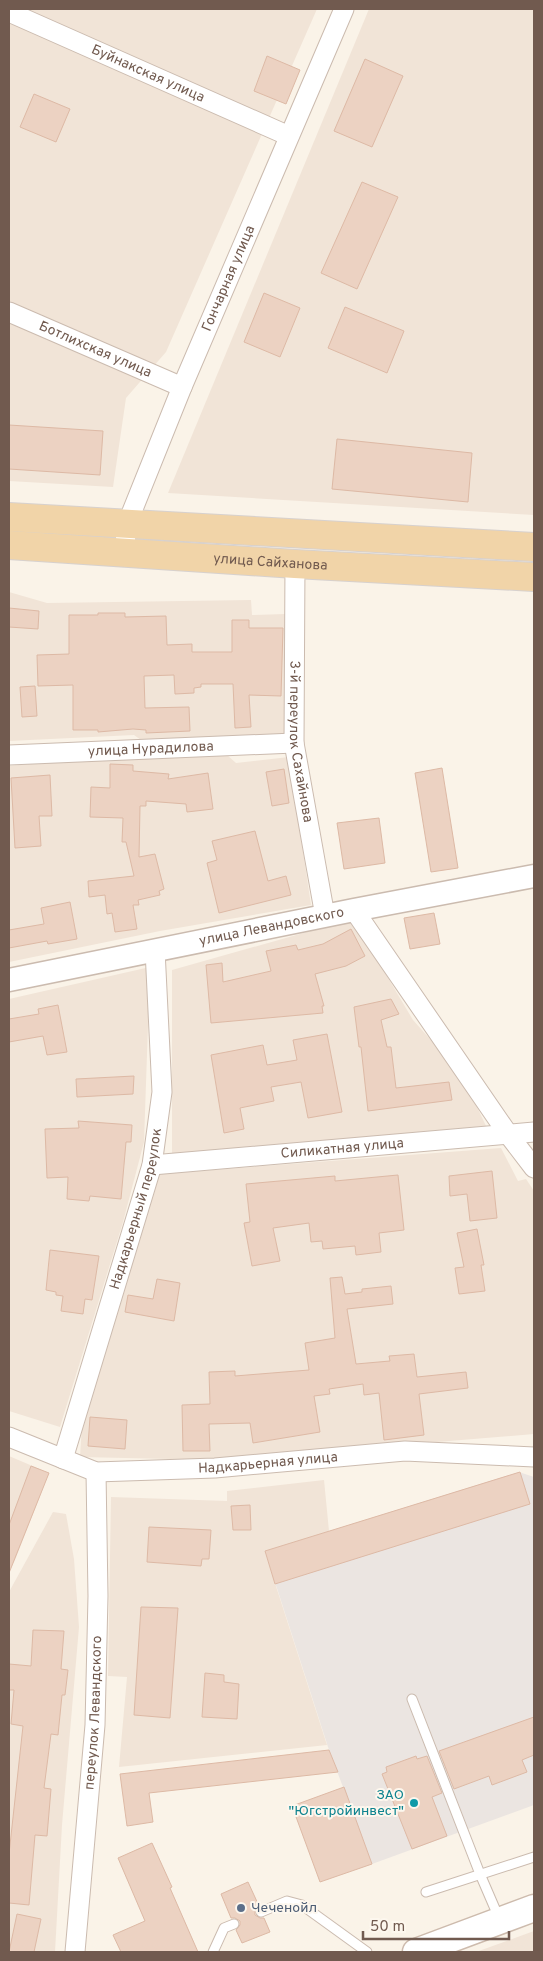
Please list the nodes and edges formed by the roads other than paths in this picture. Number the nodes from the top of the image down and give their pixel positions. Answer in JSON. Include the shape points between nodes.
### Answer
{"nodes":[{"id":1,"x":344,"y":9,"type":"edge"},
{"id":2,"x":9,"y":12,"type":"edge"},
{"id":3,"x":289,"y":136,"type":"junction"},
{"id":4,"x":9,"y":312,"type":"edge"},
{"id":5,"x":182,"y":387,"type":"junction"},
{"id":6,"x":9,"y":517,"type":"edge"},
{"id":7,"x":127,"y":524,"type":"junction"},
{"id":8,"x":9,"y":545,"type":"edge"},
{"id":9,"x":534,"y":547,"type":"edge"},
{"id":10,"x":124,"y":553,"type":"junction"},
{"id":11,"x":295,"y":564,"type":"junction"},
{"id":12,"x":534,"y":577,"type":"edge"},
{"id":13,"x":294,"y":743,"type":"junction"},
{"id":14,"x":9,"y":755,"type":"edge"},
{"id":15,"x":534,"y":876,"type":"edge"},
{"id":16,"x":354,"y":910,"type":"junction"},
{"id":17,"x":325,"y":916,"type":"junction"},
{"id":18,"x":155,"y":950,"type":"junction"},
{"id":19,"x":9,"y":980,"type":"edge"},
{"id":20,"x":534,"y":1132,"type":"edge"},
{"id":21,"x":508,"y":1134,"type":"junction"},
{"id":22,"x":152,"y":1165,"type":"junction"},
{"id":23,"x":534,"y":1168,"type":"edge"},
{"id":24,"x":9,"y":1437,"type":"edge"},
{"id":25,"x":534,"y":1457,"type":"edge"},
{"id":26,"x":63,"y":1459,"type":"junction"},
{"id":27,"x":96,"y":1472,"type":"junction"},
{"id":28,"x":412,"y":1699,"type":"dead end"},
{"id":29,"x":534,"y":1857,"type":"edge"},
{"id":30,"x":480,"y":1874,"type":"junction"},
{"id":31,"x":426,"y":1892,"type":"dead end"},
{"id":32,"x":534,"y":1908,"type":"edge"},
{"id":33,"x":261,"y":1912,"type":"dead end"},
{"id":34,"x":500,"y":1921,"type":"junction"},
{"id":35,"x":234,"y":1924,"type":"dead end"},
{"id":36,"x":75,"y":1952,"type":"edge"},
{"id":37,"x":213,"y":1952,"type":"edge"},
{"id":38,"x":367,"y":1952,"type":"edge"},
{"id":39,"x":416,"y":1952,"type":"edge"}],
"edges":[{"from":1,"to":3,"type":"street","name":"Гончарная улица"},
{"from":2,"to":3,"type":"street","name":"Буйнакская улица"},
{"from":3,"to":5,"type":"street","name":"Гончарная улица"},
{"from":4,"to":5,"type":"street","name":"Ботлихская улица"},
{"from":5,"to":7,"type":"street","name":"Гончарная улица"},
{"from":6,"to":7,"type":"main road","name":"улица Сайханова"},
{"from":7,"to":9,"type":"main road","name":"улица Сайханова"},
{"from":7,"to":10,"type":"street","name":"Гончарная улица"},
{"from":8,"to":10,"type":"main road","name":"улица Сайханова"},
{"from":10,"to":11,"type":"main road","name":"улица Сайханова"},
{"from":11,"to":12,"type":"main road","name":"улица Сайханова"},
{"from":11,"to":13,"type":"street","name":"3-й переулок Сахайнова"},
{"from":13,"to":14,"type":"street","name":"улица Нурадилова"},
{"from":13,"to":17,"type":"street","name":"3-й переулок Сахайнова"},
{"from":15,"to":16,"type":"street","name":"улица Левандовского"},
{"from":16,"to":17,"type":"street","name":"улица Левандовского"},
{"from":16,"to":21,"type":"street"},
{"from":17,"to":18,"type":"street","name":"улица Левандовского"},
{"from":18,"to":19,"type":"street","name":"улица Левандовского"},
{"from":18,"to":22,"type":"street","name":"Надкарьерный переулок","via":[[162,1092]]},
{"from":20,"to":21,"type":"street","name":"Силикатная улица"},
{"from":21,"to":22,"type":"street","name":"Силикатная улица"},
{"from":21,"to":23,"type":"street"},
{"from":22,"to":26,"type":"street","name":"Надкарьерный переулок"},
{"from":24,"to":26,"type":"street","name":"Надкарьерная улица"},
{"from":25,"to":27,"type":"street","name":"Надкарьерная улица","via":[[405,1451],[215,1468]]},
{"from":26,"to":27,"type":"street","name":"Надкарьерная улица"},
{"from":27,"to":36,"type":"street","name":"переулок Левандского","via":[[95,1725]]},
{"from":28,"to":30,"type":"lane"},
{"from":29,"to":30,"type":"lane"},
{"from":30,"to":31,"type":"lane"},
{"from":30,"to":34,"type":"lane"},
{"from":32,"to":34,"type":"main road"},
{"from":33,"to":38,"type":"lane","via":[[287,1901],[302,1905]]},
{"from":34,"to":39,"type":"main road"},
{"from":35,"to":37,"type":"lane","via":[[224,1928]]}]}
